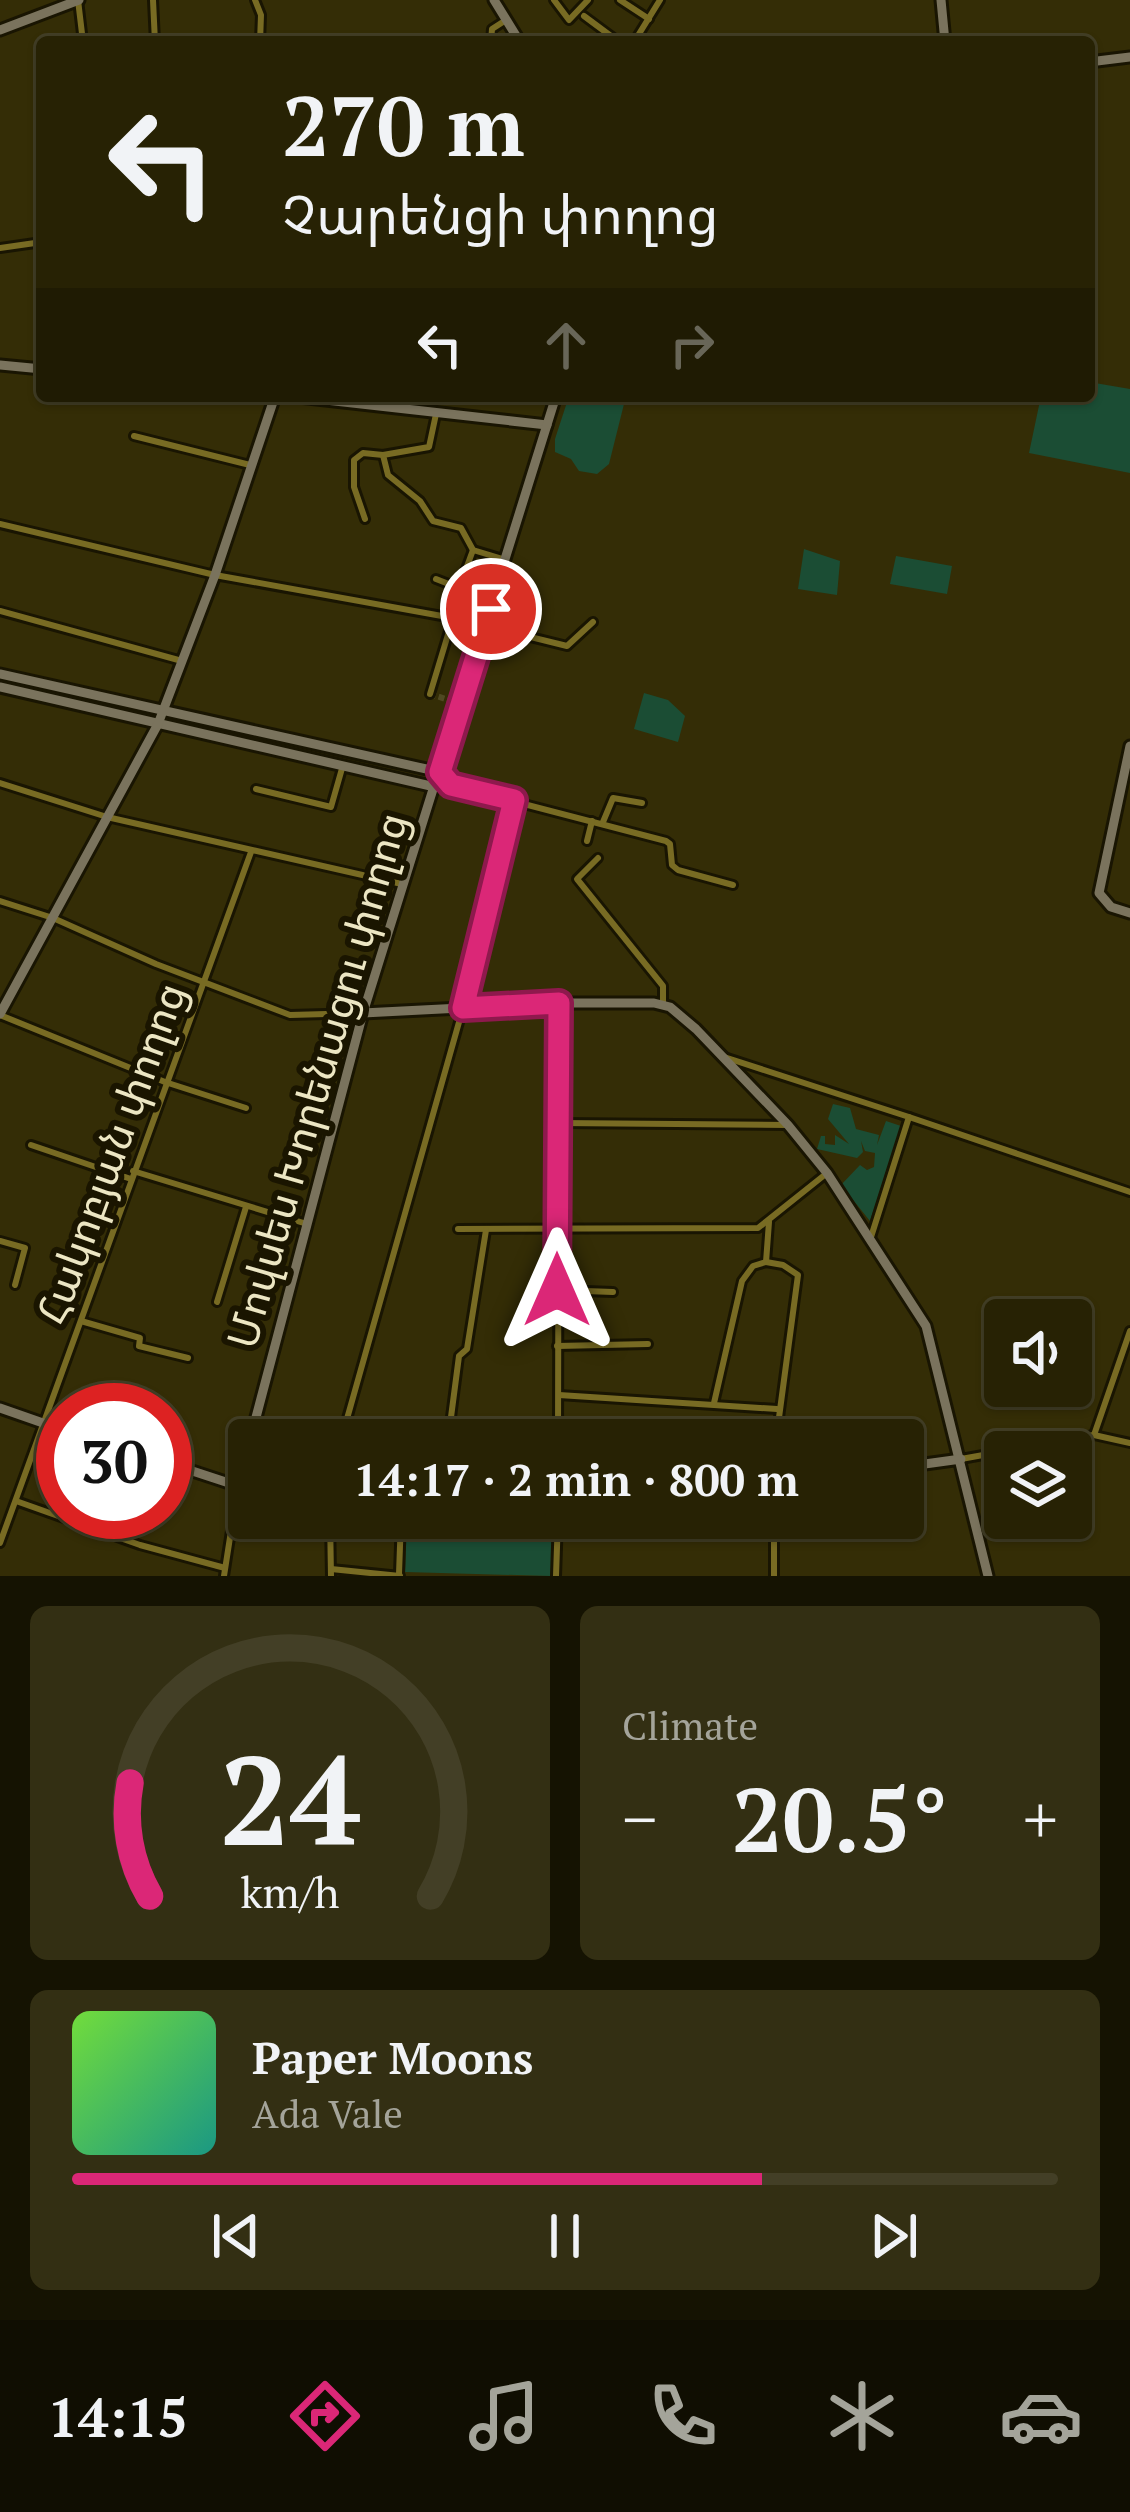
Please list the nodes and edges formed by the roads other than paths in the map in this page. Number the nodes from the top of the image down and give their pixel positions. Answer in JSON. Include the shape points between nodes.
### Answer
{"nodes":[{"id":1,"x":79,"y":0,"type":"edge"},
{"id":2,"x":153,"y":0,"type":"edge"},
{"id":3,"x":255,"y":0,"type":"edge"},
{"id":4,"x":494,"y":0,"type":"edge"},
{"id":5,"x":554,"y":0,"type":"edge"},
{"id":6,"x":588,"y":0,"type":"edge"},
{"id":7,"x":620,"y":0,"type":"edge"},
{"id":8,"x":660,"y":0,"type":"edge"},
{"id":9,"x":941,"y":0,"type":"edge"},
{"id":10,"x":584,"y":16,"type":"dead end"},
{"id":11,"x":649,"y":19,"type":"junction"},
{"id":12,"x":506,"y":20,"type":"junction"},
{"id":13,"x":0,"y":30,"type":"edge"},
{"id":14,"x":82,"y":36,"type":"edge"},
{"id":15,"x":155,"y":36,"type":"edge"},
{"id":16,"x":260,"y":36,"type":"edge"},
{"id":17,"x":491,"y":36,"type":"edge"},
{"id":18,"x":516,"y":36,"type":"edge"},
{"id":19,"x":611,"y":36,"type":"edge"},
{"id":20,"x":638,"y":36,"type":"edge"},
{"id":21,"x":944,"y":36,"type":"edge"},
{"id":22,"x":1130,"y":57,"type":"edge"},
{"id":23,"x":1095,"y":61,"type":"edge"},
{"id":24,"x":36,"y":243,"type":"edge"},
{"id":25,"x":0,"y":248,"type":"edge"},
{"id":26,"x":0,"y":365,"type":"edge"},
{"id":27,"x":36,"y":368,"type":"edge"},
{"id":28,"x":273,"y":402,"type":"edge"},
{"id":29,"x":416,"y":402,"type":"edge"},
{"id":30,"x":554,"y":402,"type":"edge"},
{"id":31,"x":436,"y":410,"type":"junction"},
{"id":32,"x":547,"y":425,"type":"junction"},
{"id":33,"x":134,"y":436,"type":"dead end"},
{"id":34,"x":383,"y":455,"type":"junction"},
{"id":35,"x":254,"y":466,"type":"junction"},
{"id":36,"x":365,"y":519,"type":"dead end"},
{"id":37,"x":0,"y":524,"type":"edge"},
{"id":38,"x":473,"y":550,"type":"junction"},
{"id":39,"x":506,"y":560,"type":"junction"},
{"id":40,"x":215,"y":575,"type":"junction"},
{"id":41,"x":436,"y":579,"type":"dead end"},
{"id":42,"x":0,"y":611,"type":"edge"},
{"id":43,"x":453,"y":619,"type":"junction"},
{"id":44,"x":593,"y":622,"type":"dead end"},
{"id":45,"x":486,"y":626,"type":"junction"},
{"id":46,"x":183,"y":662,"type":"junction"},
{"id":47,"x":0,"y":674,"type":"edge"},
{"id":48,"x":0,"y":687,"type":"edge"},
{"id":49,"x":430,"y":694,"type":"dead end"},
{"id":50,"x":449,"y":700,"type":"tunnel mouth"},
{"id":51,"x":462,"y":704,"type":"junction"},
{"id":52,"x":163,"y":711,"type":"junction"},
{"id":53,"x":158,"y":724,"type":"junction"},
{"id":54,"x":1130,"y":746,"type":"edge"},
{"id":55,"x":343,"y":766,"type":"junction"},
{"id":56,"x":440,"y":772,"type":"junction"},
{"id":57,"x":0,"y":783,"type":"edge"},
{"id":58,"x":451,"y":785,"type":"junction"},
{"id":59,"x":434,"y":787,"type":"junction"},
{"id":60,"x":256,"y":789,"type":"dead end"},
{"id":61,"x":514,"y":800,"type":"junction"},
{"id":62,"x":642,"y":803,"type":"dead end"},
{"id":63,"x":107,"y":817,"type":"junction"},
{"id":64,"x":592,"y":820,"type":"junction"},
{"id":65,"x":602,"y":824,"type":"junction"},
{"id":66,"x":587,"y":841,"type":"dead end"},
{"id":67,"x":251,"y":852,"type":"junction"},
{"id":68,"x":598,"y":858,"type":"dead end"},
{"id":69,"x":402,"y":884,"type":"junction"},
{"id":70,"x":733,"y":885,"type":"dead end"},
{"id":71,"x":0,"y":901,"type":"edge"},
{"id":72,"x":1130,"y":913,"type":"edge"},
{"id":73,"x":53,"y":918,"type":"junction"},
{"id":74,"x":204,"y":981,"type":"junction"},
{"id":75,"x":559,"y":1003,"type":"junction"},
{"id":76,"x":663,"y":1004,"type":"junction"},
{"id":77,"x":463,"y":1008,"type":"junction"},
{"id":78,"x":363,"y":1012,"type":"junction"},
{"id":79,"x":0,"y":1014,"type":"edge"},
{"id":80,"x":724,"y":1057,"type":"junction"},
{"id":81,"x":165,"y":1082,"type":"junction"},
{"id":82,"x":246,"y":1108,"type":"dead end"},
{"id":83,"x":909,"y":1117,"type":"junction"},
{"id":84,"x":557,"y":1123,"type":"junction"},
{"id":85,"x":788,"y":1125,"type":"junction"},
{"id":86,"x":31,"y":1145,"type":"dead end"},
{"id":87,"x":827,"y":1173,"type":"junction"},
{"id":88,"x":132,"y":1175,"type":"junction"},
{"id":89,"x":1130,"y":1192,"type":"edge"},
{"id":90,"x":246,"y":1207,"type":"junction"},
{"id":91,"x":769,"y":1219,"type":"junction"},
{"id":92,"x":307,"y":1224,"type":"junction"},
{"id":93,"x":458,"y":1229,"type":"dead end"},
{"id":94,"x":556,"y":1229,"type":"junction"},
{"id":95,"x":486,"y":1230,"type":"junction"},
{"id":96,"x":871,"y":1237,"type":"junction"},
{"id":97,"x":0,"y":1241,"type":"edge"},
{"id":98,"x":766,"y":1262,"type":"junction"},
{"id":99,"x":15,"y":1285,"type":"dead end"},
{"id":100,"x":557,"y":1290,"type":"junction"},
{"id":101,"x":613,"y":1292,"type":"dead end"},
{"id":102,"x":217,"y":1302,"type":"dead end"},
{"id":103,"x":81,"y":1321,"type":"junction"},
{"id":104,"x":1130,"y":1331,"type":"edge"},
{"id":105,"x":648,"y":1345,"type":"dead end"},
{"id":106,"x":557,"y":1346,"type":"junction"},
{"id":107,"x":188,"y":1358,"type":"dead end"},
{"id":108,"x":59,"y":1383,"type":"edge"},
{"id":109,"x":558,"y":1395,"type":"junction"},
{"id":110,"x":714,"y":1404,"type":"junction"},
{"id":111,"x":0,"y":1408,"type":"edge"},
{"id":112,"x":777,"y":1408,"type":"junction"},
{"id":113,"x":256,"y":1419,"type":"edge"},
{"id":114,"x":347,"y":1419,"type":"edge"},
{"id":115,"x":451,"y":1419,"type":"edge"},
{"id":116,"x":558,"y":1419,"type":"edge"},
{"id":117,"x":777,"y":1419,"type":"edge"},
{"id":118,"x":36,"y":1421,"type":"edge"},
{"id":119,"x":1094,"y":1436,"type":"junction"},
{"id":120,"x":1130,"y":1443,"type":"edge"},
{"id":121,"x":36,"y":1446,"type":"edge"},
{"id":122,"x":961,"y":1459,"type":"junction"},
{"id":123,"x":924,"y":1464,"type":"edge"},
{"id":124,"x":192,"y":1470,"type":"edge"},
{"id":125,"x":228,"y":1481,"type":"edge"},
{"id":126,"x":16,"y":1501,"type":"junction"},
{"id":127,"x":232,"y":1539,"type":"edge"},
{"id":128,"x":331,"y":1539,"type":"edge"},
{"id":129,"x":400,"y":1539,"type":"edge"},
{"id":130,"x":557,"y":1539,"type":"edge"},
{"id":131,"x":774,"y":1539,"type":"edge"},
{"id":132,"x":0,"y":1543,"type":"edge"},
{"id":133,"x":225,"y":1572,"type":"edge"},
{"id":134,"x":332,"y":1572,"type":"edge"},
{"id":135,"x":399,"y":1576,"type":"edge"},
{"id":136,"x":556,"y":1576,"type":"edge"},
{"id":137,"x":774,"y":1576,"type":"edge"},
{"id":138,"x":988,"y":1576,"type":"edge"}],
"edges":[{"from":1,"to":13,"type":"main road"},
{"from":1,"to":14,"type":"street"},
{"from":2,"to":15,"type":"street"},
{"from":3,"to":16,"type":"street"},
{"from":4,"to":12,"type":"main road"},
{"from":5,"to":6,"type":"street","via":[[569,20]]},
{"from":7,"to":11,"type":"street"},
{"from":8,"to":11,"type":"street"},
{"from":9,"to":21,"type":"main road"},
{"from":10,"to":19,"type":"street"},
{"from":11,"to":20,"type":"street"},
{"from":12,"to":17,"type":"street"},
{"from":12,"to":18,"type":"main road"},
{"from":22,"to":23,"type":"main road"},
{"from":24,"to":25,"type":"street"},
{"from":26,"to":27,"type":"main road"},
{"from":28,"to":35,"type":"main road"},
{"from":29,"to":31,"type":"main road"},
{"from":30,"to":32,"type":"main road","name":"Մովսես Խորենացու փողոց"},
{"from":31,"to":32,"type":"main road"},
{"from":31,"to":34,"type":"street","via":[[432,446]]},
{"from":32,"to":39,"type":"main road","name":"Մովսես Խորենացու փողոց"},
{"from":33,"to":35,"type":"street"},
{"from":34,"to":36,"type":"street","via":[[354,460]]},
{"from":34,"to":38,"type":"street","via":[[388,475],[433,521],[461,528]]},
{"from":35,"to":40,"type":"main road"},
{"from":37,"to":40,"type":"street"},
{"from":38,"to":39,"type":"street"},
{"from":38,"to":41,"type":"street","via":[[459,588]]},
{"from":39,"to":45,"type":"main road","name":"Մովսես Խորենացու փողոց"},
{"from":40,"to":43,"type":"street"},
{"from":40,"to":46,"type":"main road"},
{"from":42,"to":46,"type":"street"},
{"from":43,"to":45,"type":"street"},
{"from":43,"to":49,"type":"street"},
{"from":44,"to":45,"type":"street","via":[[568,646]]},
{"from":45,"to":51,"type":"main road","name":"Մովսես Խորենացու փողոց"},
{"from":46,"to":52,"type":"main road"},
{"from":47,"to":52,"type":"main road"},
{"from":48,"to":53,"type":"main road"},
{"from":50,"to":51,"type":"street"},
{"from":51,"to":56,"type":"main road","name":"Մովսես Խորենացու փողոց"},
{"from":52,"to":53,"type":"main road"},
{"from":52,"to":56,"type":"main road"},
{"from":53,"to":55,"type":"main road"},
{"from":53,"to":63,"type":"main road"},
{"from":54,"to":72,"type":"main road","via":[[1099,893]]},
{"from":55,"to":59,"type":"main road"},
{"from":55,"to":60,"type":"street","via":[[331,807]]},
{"from":56,"to":58,"type":"street"},
{"from":56,"to":59,"type":"main road","name":"Մովսես Խորենացու փողոց"},
{"from":57,"to":63,"type":"street"},
{"from":58,"to":59,"type":"street"},
{"from":58,"to":61,"type":"street"},
{"from":59,"to":69,"type":"main road","name":"Մովսես Խորենացու փողոց"},
{"from":61,"to":64,"type":"street"},
{"from":61,"to":77,"type":"street"},
{"from":62,"to":65,"type":"street","via":[[613,797]]},
{"from":63,"to":67,"type":"street"},
{"from":63,"to":73,"type":"main road"},
{"from":64,"to":65,"type":"street"},
{"from":64,"to":66,"type":"street"},
{"from":65,"to":70,"type":"street","via":[[666,841],[678,870]]},
{"from":67,"to":69,"type":"street"},
{"from":67,"to":74,"type":"street","name":"Հակոբյան փողոց"},
{"from":68,"to":76,"type":"street","via":[[578,883],[664,986]]},
{"from":69,"to":78,"type":"main road","name":"Մովսես Խորենացու փողոց"},
{"from":71,"to":73,"type":"street"},
{"from":73,"to":74,"type":"street"},
{"from":73,"to":79,"type":"main road"},
{"from":74,"to":78,"type":"street","via":[[290,1016]]},
{"from":74,"to":81,"type":"street","name":"Հակոբյան փողոց"},
{"from":75,"to":76,"type":"main road"},
{"from":75,"to":77,"type":"main road"},
{"from":75,"to":84,"type":"street"},
{"from":76,"to":80,"type":"main road"},
{"from":77,"to":78,"type":"main road"},
{"from":77,"to":114,"type":"street"},
{"from":78,"to":92,"type":"main road","name":"Մովսես Խորենացու փողոց"},
{"from":79,"to":81,"type":"street"},
{"from":80,"to":83,"type":"street"},
{"from":80,"to":85,"type":"main road"},
{"from":81,"to":82,"type":"street"},
{"from":81,"to":88,"type":"street","name":"Հակոբյան փողոց"},
{"from":83,"to":89,"type":"street"},
{"from":83,"to":96,"type":"street"},
{"from":84,"to":85,"type":"street"},
{"from":84,"to":94,"type":"street"},
{"from":85,"to":87,"type":"main road"},
{"from":86,"to":88,"type":"street"},
{"from":87,"to":91,"type":"street"},
{"from":87,"to":96,"type":"main road"},
{"from":88,"to":90,"type":"street"},
{"from":88,"to":103,"type":"street","name":"Հակոբյան փողոց"},
{"from":90,"to":92,"type":"street"},
{"from":90,"to":102,"type":"street"},
{"from":91,"to":94,"type":"street","via":[[758,1228]]},
{"from":91,"to":98,"type":"street"},
{"from":92,"to":113,"type":"main road","name":"Մովսես Խորենացու փողոց"},
{"from":93,"to":95,"type":"street"},
{"from":94,"to":95,"type":"street"},
{"from":94,"to":100,"type":"street"},
{"from":95,"to":115,"type":"street"},
{"from":96,"to":122,"type":"main road","via":[[926,1326]]},
{"from":97,"to":99,"type":"street","via":[[25,1248]]},
{"from":98,"to":110,"type":"street","via":[[742,1281]]},
{"from":98,"to":112,"type":"street","via":[[798,1276]]},
{"from":100,"to":101,"type":"street"},
{"from":100,"to":106,"type":"street"},
{"from":103,"to":107,"type":"street"},
{"from":103,"to":108,"type":"street","name":"Հակոբյան փողոց"},
{"from":104,"to":119,"type":"street"},
{"from":105,"to":106,"type":"street"},
{"from":106,"to":109,"type":"street"},
{"from":109,"to":110,"type":"street"},
{"from":109,"to":116,"type":"street"},
{"from":110,"to":112,"type":"street"},
{"from":111,"to":118,"type":"main road"},
{"from":112,"to":117,"type":"street"},
{"from":119,"to":120,"type":"street"},
{"from":119,"to":122,"type":"street"},
{"from":121,"to":126,"type":"street","name":"Հակոբյան փողոց"},
{"from":122,"to":123,"type":"main road"},
{"from":122,"to":138,"type":"main road"},
{"from":124,"to":125,"type":"main road"},
{"from":126,"to":132,"type":"street","name":"Հակոբյան փողոց"},
{"from":126,"to":133,"type":"street"},
{"from":127,"to":133,"type":"street"},
{"from":128,"to":134,"type":"street"},
{"from":129,"to":135,"type":"street"},
{"from":130,"to":136,"type":"street"},
{"from":131,"to":137,"type":"street"},
{"from":134,"to":135,"type":"street"}]}
